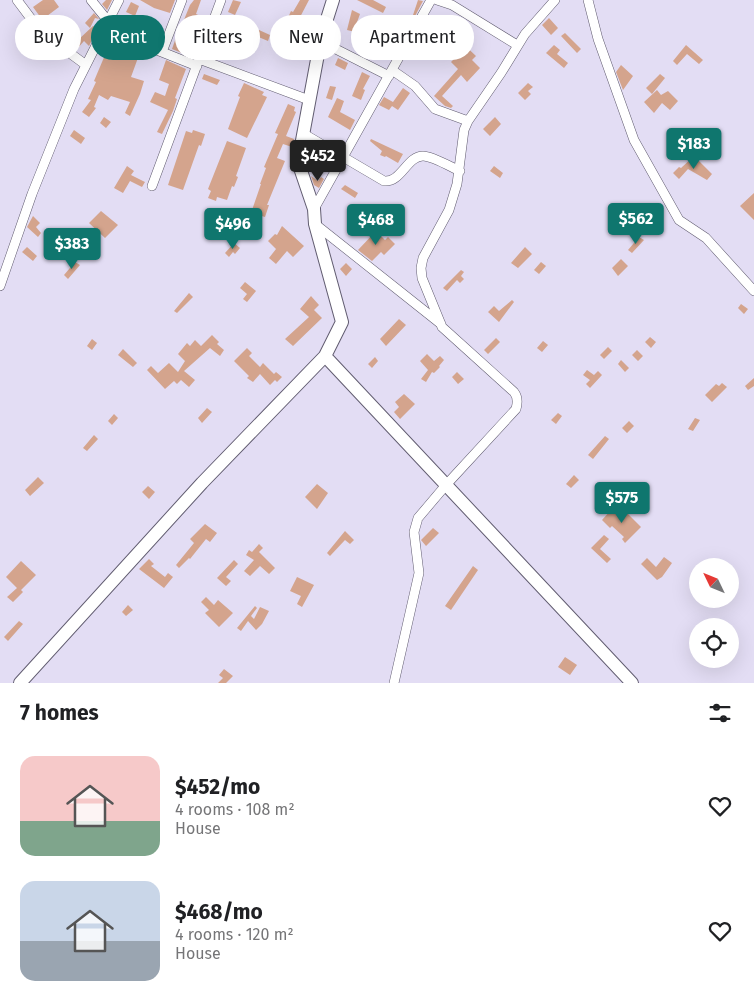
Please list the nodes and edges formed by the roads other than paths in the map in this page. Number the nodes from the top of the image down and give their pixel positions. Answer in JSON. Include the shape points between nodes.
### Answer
{"nodes":[{"id":1,"x":17,"y":0,"type":"edge"},
{"id":2,"x":91,"y":0,"type":"edge"},
{"id":3,"x":119,"y":0,"type":"edge"},
{"id":4,"x":182,"y":0,"type":"edge"},
{"id":5,"x":221,"y":0,"type":"edge"},
{"id":6,"x":333,"y":0,"type":"edge"},
{"id":7,"x":431,"y":0,"type":"edge"},
{"id":8,"x":437,"y":0,"type":"edge"},
{"id":9,"x":555,"y":0,"type":"edge"},
{"id":10,"x":588,"y":0,"type":"edge"},
{"id":11,"x":100,"y":15,"type":"edge"},
{"id":12,"x":111,"y":15,"type":"edge"},
{"id":13,"x":328,"y":15,"type":"edge"},
{"id":14,"x":165,"y":44,"type":"edge"},
{"id":15,"x":517,"y":45,"type":"junction"},
{"id":16,"x":341,"y":51,"type":"edge"},
{"id":17,"x":165,"y":53,"type":"edge"},
{"id":18,"x":91,"y":55,"type":"edge"},
{"id":19,"x":316,"y":60,"type":"edge"},
{"id":20,"x":198,"y":62,"type":"junction"},
{"id":21,"x":86,"y":65,"type":"junction"},
{"id":22,"x":390,"y":73,"type":"junction"},
{"id":23,"x":309,"y":100,"type":"junction"},
{"id":24,"x":468,"y":121,"type":"junction"},
{"id":25,"x":304,"y":134,"type":"junction"},
{"id":26,"x":343,"y":157,"type":"junction"},
{"id":27,"x":460,"y":171,"type":"junction"},
{"id":28,"x":152,"y":186,"type":"dead end"},
{"id":29,"x":314,"y":209,"type":"junction"},
{"id":30,"x":315,"y":224,"type":"junction"},
{"id":31,"x":0,"y":286,"type":"edge"},
{"id":32,"x":754,"y":291,"type":"edge"},
{"id":33,"x":441,"y":324,"type":"junction"},
{"id":34,"x":324,"y":356,"type":"junction"},
{"id":35,"x":446,"y":485,"type":"junction"},
{"id":36,"x":20,"y":683,"type":"edge"},
{"id":37,"x":394,"y":683,"type":"edge"},
{"id":38,"x":632,"y":683,"type":"edge"}],
"edges":[{"from":1,"to":21,"type":"street","via":[[40,32]]},
{"from":2,"to":11,"type":"street"},
{"from":3,"to":12,"type":"street"},
{"from":4,"to":14,"type":"street"},
{"from":5,"to":20,"type":"street"},
{"from":6,"to":13,"type":"street"},
{"from":7,"to":22,"type":"street"},
{"from":8,"to":15,"type":"street","via":[[452,5]]},
{"from":9,"to":15,"type":"street"},
{"from":10,"to":32,"type":"street","via":[[598,40],[638,148],[680,220],[706,238]]},
{"from":15,"to":24,"type":"street"},
{"from":16,"to":22,"type":"street"},
{"from":17,"to":20,"type":"street"},
{"from":18,"to":21,"type":"street"},
{"from":19,"to":23,"type":"street"},
{"from":20,"to":23,"type":"street"},
{"from":20,"to":28,"type":"street"},
{"from":21,"to":31,"type":"street","via":[[32,194]]},
{"from":22,"to":24,"type":"street","via":[[415,86],[435,109]]},
{"from":22,"to":26,"type":"street"},
{"from":23,"to":25,"type":"street"},
{"from":24,"to":27,"type":"street","via":[[464,130]]},
{"from":25,"to":26,"type":"street"},
{"from":25,"to":29,"type":"street","via":[[298,162]]},
{"from":26,"to":27,"type":"street","via":[[384,181],[394,179],[420,156]]},
{"from":26,"to":29,"type":"street"},
{"from":27,"to":33,"type":"street","via":[[448,210],[422,263],[422,278]]},
{"from":29,"to":30,"type":"street"},
{"from":30,"to":33,"type":"street"},
{"from":30,"to":34,"type":"street","via":[[342,322]]},
{"from":33,"to":35,"type":"street","via":[[514,392],[518,400],[516,409]]},
{"from":34,"to":35,"type":"street"},
{"from":34,"to":36,"type":"street","via":[[202,483]]},
{"from":35,"to":37,"type":"street","via":[[416,525],[419,573]]},
{"from":35,"to":38,"type":"street"}]}
